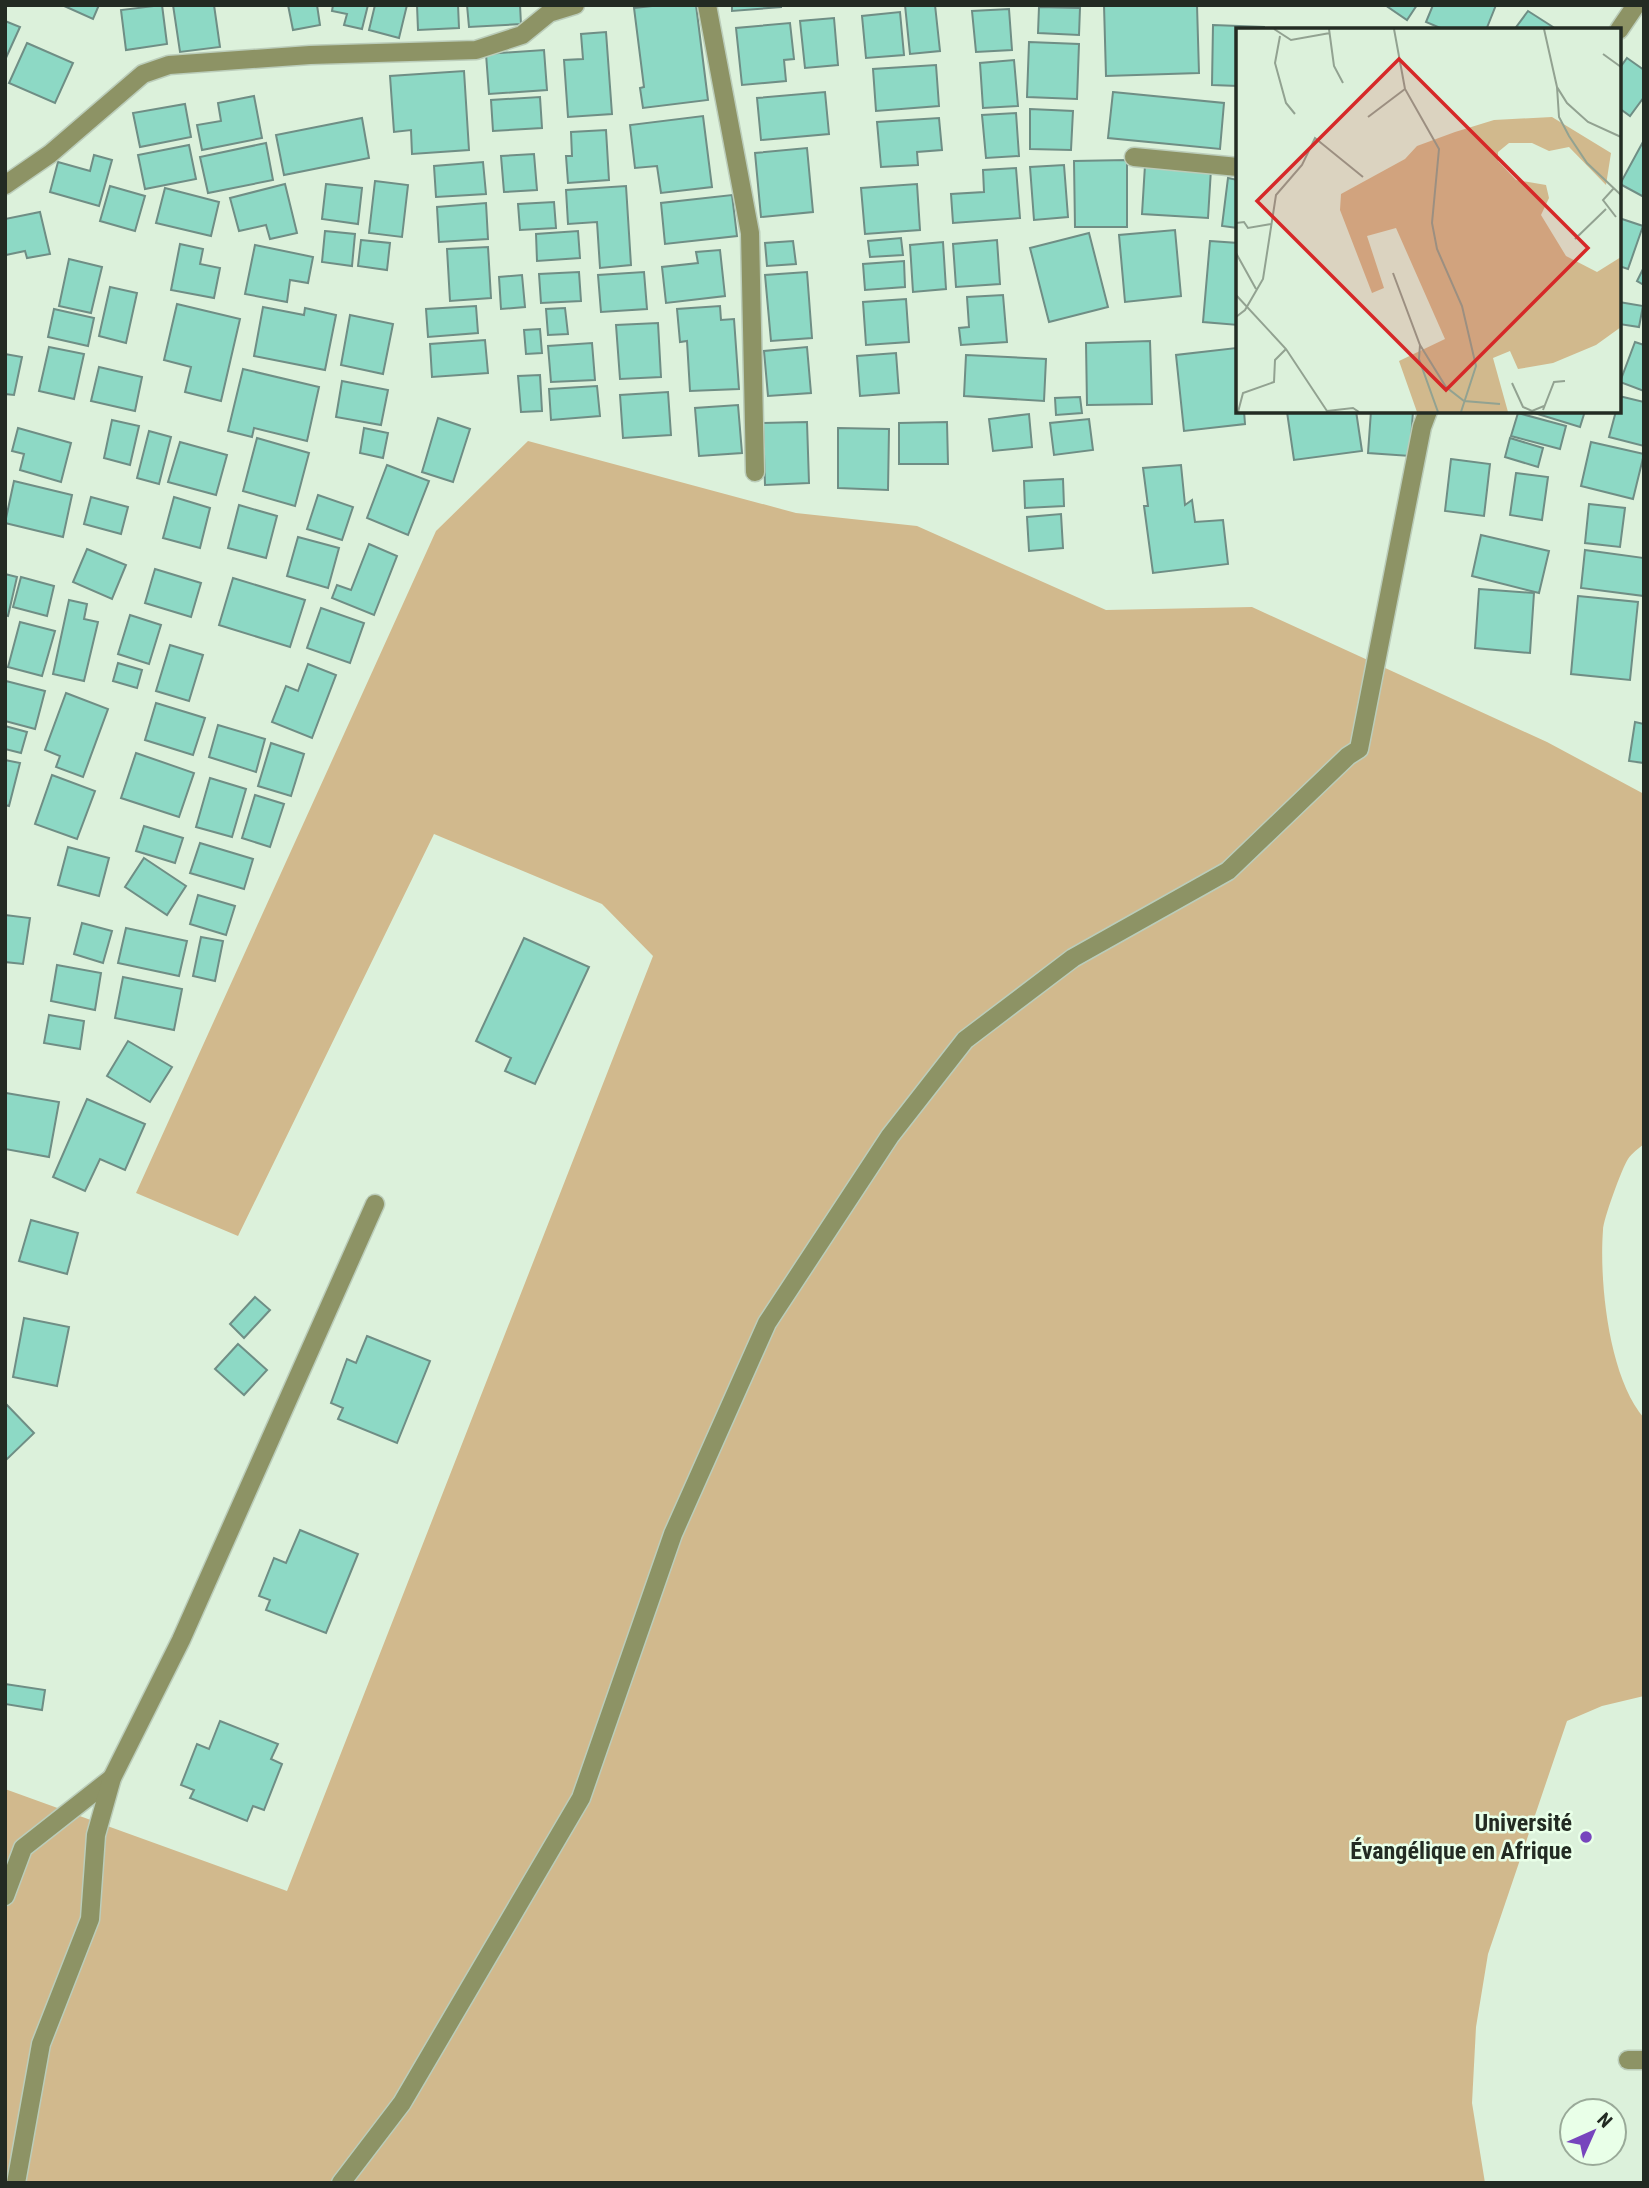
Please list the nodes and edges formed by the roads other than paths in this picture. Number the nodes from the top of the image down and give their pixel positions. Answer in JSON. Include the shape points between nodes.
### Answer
{"nodes":[{"id":1,"x":575,"y":5,"type":"edge"},
{"id":2,"x":708,"y":5,"type":"edge"},
{"id":3,"x":1636,"y":5,"type":"edge"},
{"id":4,"x":1620,"y":28,"type":"edge"},
{"id":5,"x":1134,"y":157,"type":"dead end"},
{"id":6,"x":1236,"y":167,"type":"edge"},
{"id":7,"x":5,"y":185,"type":"edge"},
{"id":8,"x":1427,"y":413,"type":"edge"},
{"id":9,"x":754,"y":472,"type":"dead end"},
{"id":10,"x":375,"y":1204,"type":"dead end"},
{"id":11,"x":112,"y":1778,"type":"junction"},
{"id":12,"x":5,"y":1896,"type":"edge"},
{"id":13,"x":16,"y":2183,"type":"edge"},
{"id":14,"x":341,"y":2183,"type":"edge"}],
"edges":[{"from":1,"to":7,"type":"street","via":[[549,13],[522,35],[476,50],[169,65],[144,74],[50,154]]},
{"from":2,"to":9,"type":"street","via":[[750,233]]},
{"from":3,"to":4,"type":"street"},
{"from":5,"to":6,"type":"street"},
{"from":8,"to":14,"type":"street","via":[[1359,749],[1228,871],[1073,958],[965,1040],[890,1136],[767,1323],[673,1534],[581,1798],[402,2103]]},
{"from":10,"to":11,"type":"street","via":[[181,1640]]},
{"from":11,"to":12,"type":"street","via":[[23,1848]]},
{"from":11,"to":13,"type":"street","via":[[96,1835],[90,1919],[41,2044]]}]}
